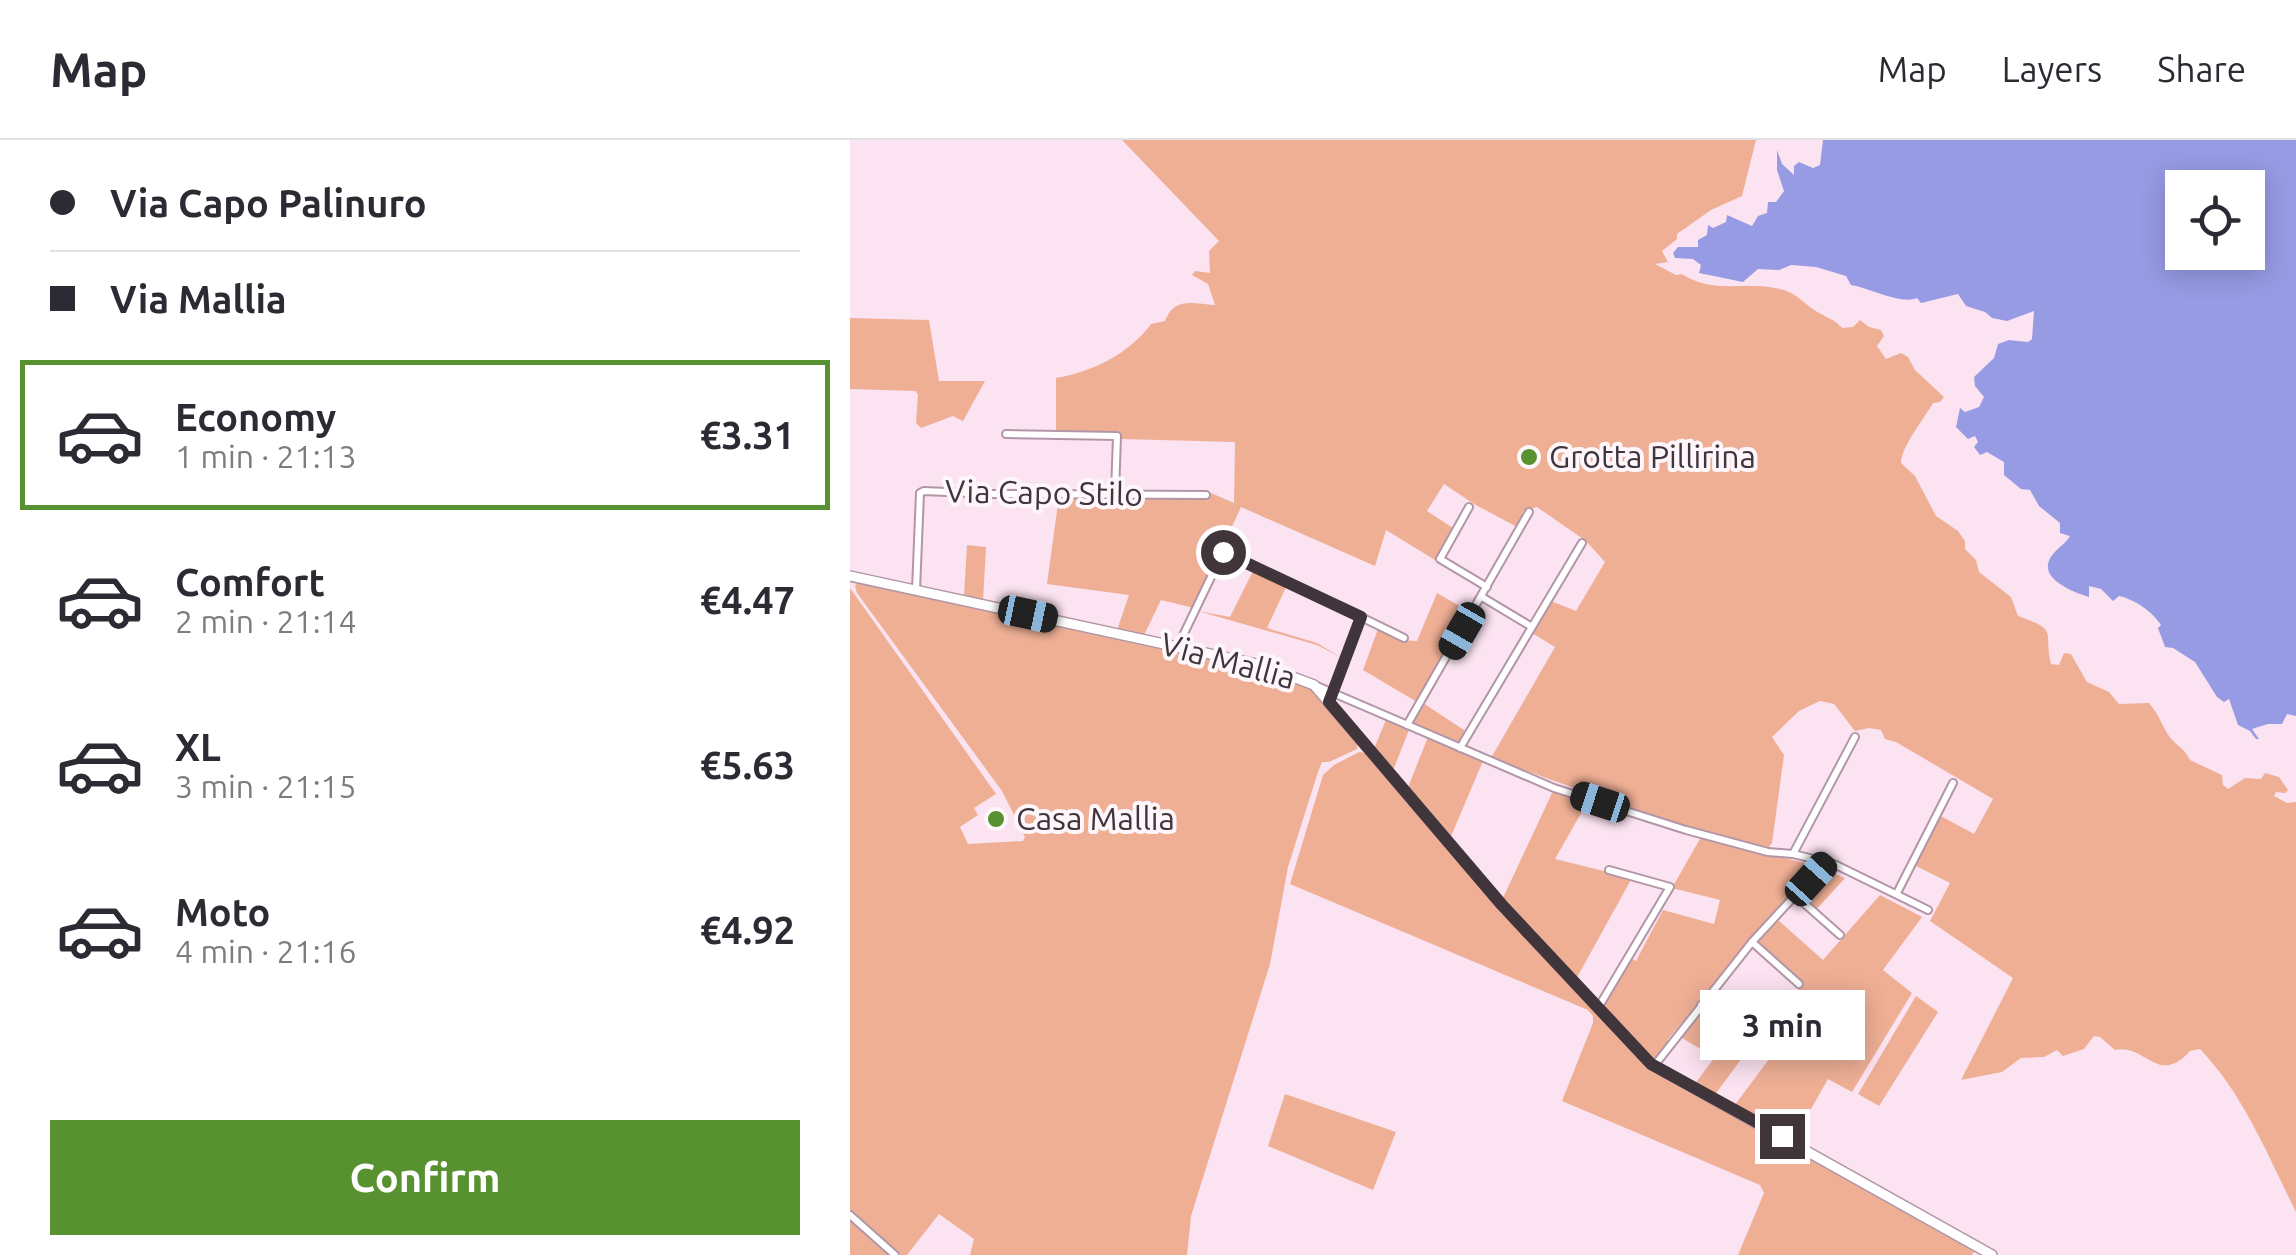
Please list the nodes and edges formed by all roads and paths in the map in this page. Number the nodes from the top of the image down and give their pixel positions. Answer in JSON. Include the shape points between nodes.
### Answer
{"nodes":[{"id":1,"x":1006,"y":434,"type":"dead end"},
{"id":2,"x":1115,"y":494,"type":"junction"},
{"id":3,"x":1206,"y":495,"type":"dead end"},
{"id":4,"x":1468,"y":506,"type":"dead end"},
{"id":5,"x":1529,"y":512,"type":"dead end"},
{"id":6,"x":1582,"y":542,"type":"dead end"},
{"id":7,"x":850,"y":576,"type":"edge"},
{"id":8,"x":1488,"y":587,"type":"junction"},
{"id":9,"x":916,"y":590,"type":"junction"},
{"id":10,"x":1482,"y":597,"type":"junction"},
{"id":11,"x":1361,"y":617,"type":"junction"},
{"id":12,"x":1532,"y":627,"type":"junction"},
{"id":13,"x":1404,"y":638,"type":"dead end"},
{"id":14,"x":1178,"y":646,"type":"junction"},
{"id":15,"x":1331,"y":697,"type":"junction"},
{"id":16,"x":1407,"y":725,"type":"junction"},
{"id":17,"x":1855,"y":737,"type":"dead end"},
{"id":18,"x":1460,"y":748,"type":"junction"},
{"id":19,"x":1953,"y":783,"type":"dead end"},
{"id":20,"x":1794,"y":854,"type":"junction"},
{"id":21,"x":1826,"y":862,"type":"junction"},
{"id":22,"x":1609,"y":870,"type":"dead end"},
{"id":23,"x":1897,"y":893,"type":"junction"},
{"id":24,"x":1796,"y":896,"type":"junction"},
{"id":25,"x":1928,"y":910,"type":"dead end"},
{"id":26,"x":1840,"y":935,"type":"dead end"},
{"id":27,"x":1752,"y":942,"type":"junction"},
{"id":28,"x":1799,"y":984,"type":"dead end"},
{"id":29,"x":1700,"y":1006,"type":"junction"},
{"id":30,"x":1596,"y":1009,"type":"junction"},
{"id":31,"x":1754,"y":1035,"type":"dead end"},
{"id":32,"x":1654,"y":1066,"type":"junction"},
{"id":33,"x":850,"y":1216,"type":"edge"},
{"id":34,"x":1977,"y":1252,"type":"edge"},
{"id":35,"x":895,"y":1255,"type":"edge"},
{"id":36,"x":1992,"y":1255,"type":"edge"}],
"edges":[{"from":1,"to":2,"type":"street","via":[[1117,436]]},
{"from":2,"to":3,"type":"street","name":"Via Capo Stilo"},
{"from":2,"to":9,"type":"street","name":"Via Capo Stilo","via":[[924,490]]},
{"from":4,"to":8,"type":"street","via":[[1440,559]]},
{"from":5,"to":8,"type":"street"},
{"from":6,"to":12,"type":"street"},
{"from":7,"to":9,"type":"street","name":"Via Mallia"},
{"from":8,"to":10,"type":"street"},
{"from":9,"to":14,"type":"street","name":"Via Mallia"},
{"from":10,"to":12,"type":"street"},
{"from":10,"to":16,"type":"street"},
{"from":11,"to":13,"type":"street"},
{"from":11,"to":14,"type":"street","via":[[1223,552]]},
{"from":11,"to":15,"type":"street"},
{"from":12,"to":18,"type":"street"},
{"from":14,"to":15,"type":"street","name":"Via Mallia","via":[[1261,665]]},
{"from":15,"to":16,"type":"street"},
{"from":15,"to":30,"type":"street","name":"Via Mallia","via":[[1448,844]]},
{"from":16,"to":18,"type":"street"},
{"from":17,"to":20,"type":"street"},
{"from":18,"to":20,"type":"street","via":[[1554,788],[1686,830]]},
{"from":19,"to":23,"type":"street"},
{"from":20,"to":21,"type":"street"},
{"from":21,"to":23,"type":"street"},
{"from":21,"to":24,"type":"street"},
{"from":22,"to":30,"type":"street","via":[[1668,885]]},
{"from":23,"to":25,"type":"street"},
{"from":24,"to":26,"type":"street"},
{"from":24,"to":27,"type":"street"},
{"from":27,"to":28,"type":"street"},
{"from":27,"to":29,"type":"street"},
{"from":29,"to":31,"type":"street"},
{"from":29,"to":32,"type":"street"},
{"from":30,"to":32,"type":"street","name":"Via Mallia"},
{"from":32,"to":34,"type":"street","name":"Via Mallia"},
{"from":33,"to":35,"type":"street"},
{"from":34,"to":36,"type":"street","name":"Via Mallia"}]}
